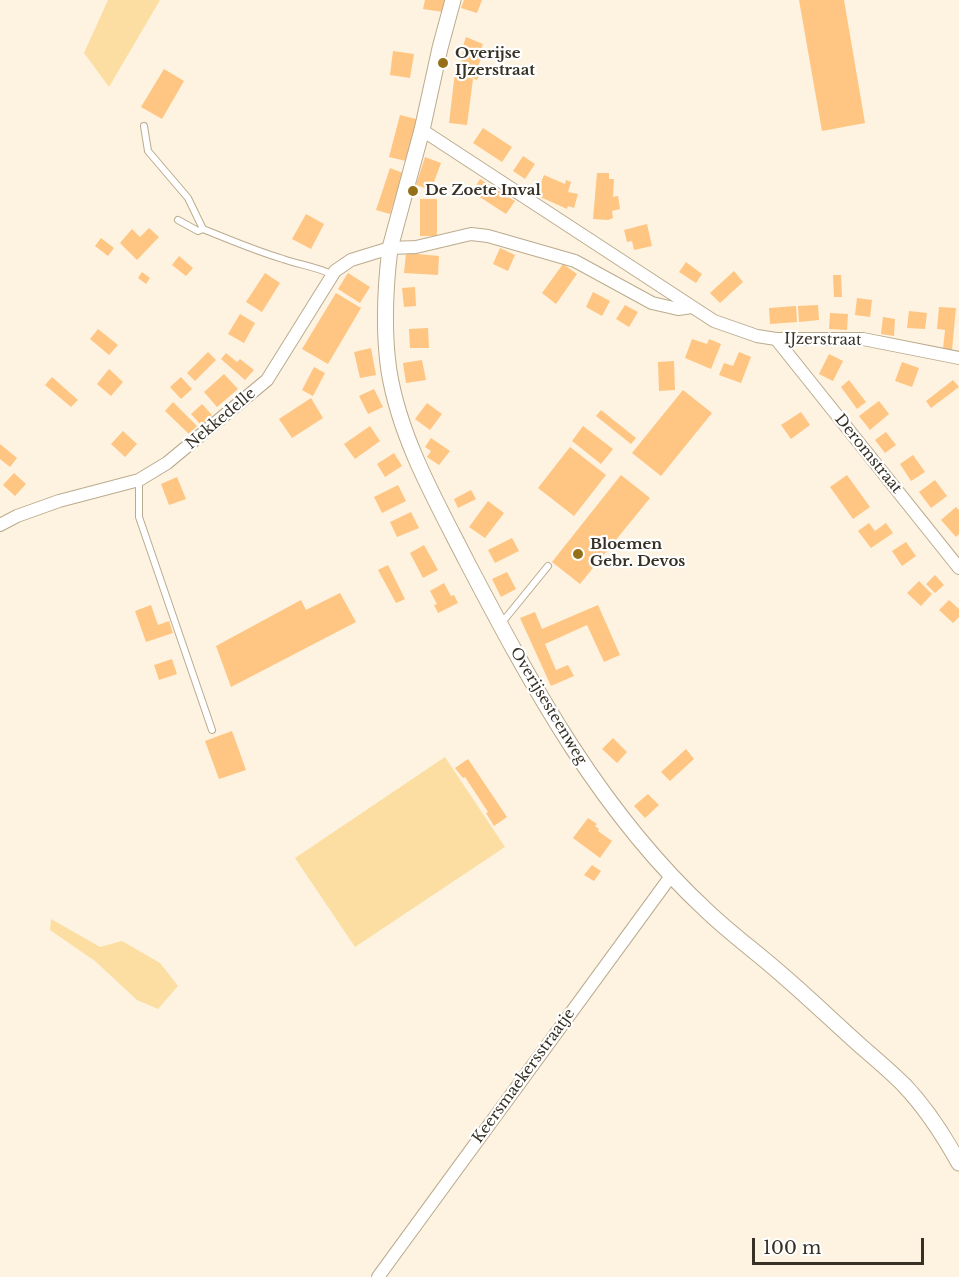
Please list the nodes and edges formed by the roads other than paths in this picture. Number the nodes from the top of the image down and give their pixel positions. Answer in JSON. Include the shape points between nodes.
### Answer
{"nodes":[{"id":1,"x":453,"y":0,"type":"edge"},
{"id":2,"x":144,"y":126,"type":"dead end"},
{"id":3,"x":422,"y":130,"type":"junction"},
{"id":4,"x":178,"y":220,"type":"dead end"},
{"id":5,"x":203,"y":229,"type":"junction"},
{"id":6,"x":390,"y":248,"type":"junction"},
{"id":7,"x":333,"y":275,"type":"junction"},
{"id":8,"x":692,"y":307,"type":"junction"},
{"id":9,"x":776,"y":339,"type":"junction"},
{"id":10,"x":959,"y":358,"type":"edge"},
{"id":11,"x":139,"y":480,"type":"junction"},
{"id":12,"x":0,"y":525,"type":"edge"},
{"id":13,"x":548,"y":566,"type":"dead end"},
{"id":14,"x":959,"y":568,"type":"edge"},
{"id":15,"x":500,"y":625,"type":"junction"},
{"id":16,"x":212,"y":730,"type":"dead end"},
{"id":17,"x":671,"y":876,"type":"junction"},
{"id":18,"x":959,"y":1163,"type":"edge"},
{"id":19,"x":378,"y":1277,"type":"edge"}],
"edges":[{"from":1,"to":3,"type":"street","name":"Overijsesteenweg"},
{"from":2,"to":5,"type":"lane","via":[[148,152],[188,198]]},
{"from":3,"to":6,"type":"street","name":"Overijsesteenweg"},
{"from":3,"to":8,"type":"street","name":"IJzerstraat"},
{"from":4,"to":5,"type":"lane","via":[[198,231]]},
{"from":5,"to":7,"type":"lane"},
{"from":6,"to":7,"type":"street","name":"Nekkedelle","via":[[351,260]]},
{"from":6,"to":8,"type":"street","name":"Nekkedelle","via":[[416,247],[471,234],[488,236],[575,261],[652,303],[678,309]]},
{"from":6,"to":15,"type":"street","name":"Overijsesteenweg","via":[[384,322],[394,395],[417,461]]},
{"from":7,"to":11,"type":"street","name":"Nekkedelle","via":[[267,380],[167,463]]},
{"from":8,"to":9,"type":"street","name":"IJzerstraat","via":[[714,321]]},
{"from":9,"to":10,"type":"street","name":"IJzerstraat","via":[[863,339]]},
{"from":9,"to":14,"type":"street","name":"Deromstraat"},
{"from":11,"to":12,"type":"street","name":"Nekkedelle","via":[[59,501]]},
{"from":11,"to":16,"type":"lane","via":[[139,517]]},
{"from":13,"to":15,"type":"lane"},
{"from":15,"to":17,"type":"street","name":"Overijsesteenweg","via":[[577,757]]},
{"from":17,"to":18,"type":"street","name":"Overijsesteenweg","via":[[904,1086]]},
{"from":17,"to":19,"type":"street","name":"Keersmaekersstraatje"}]}
